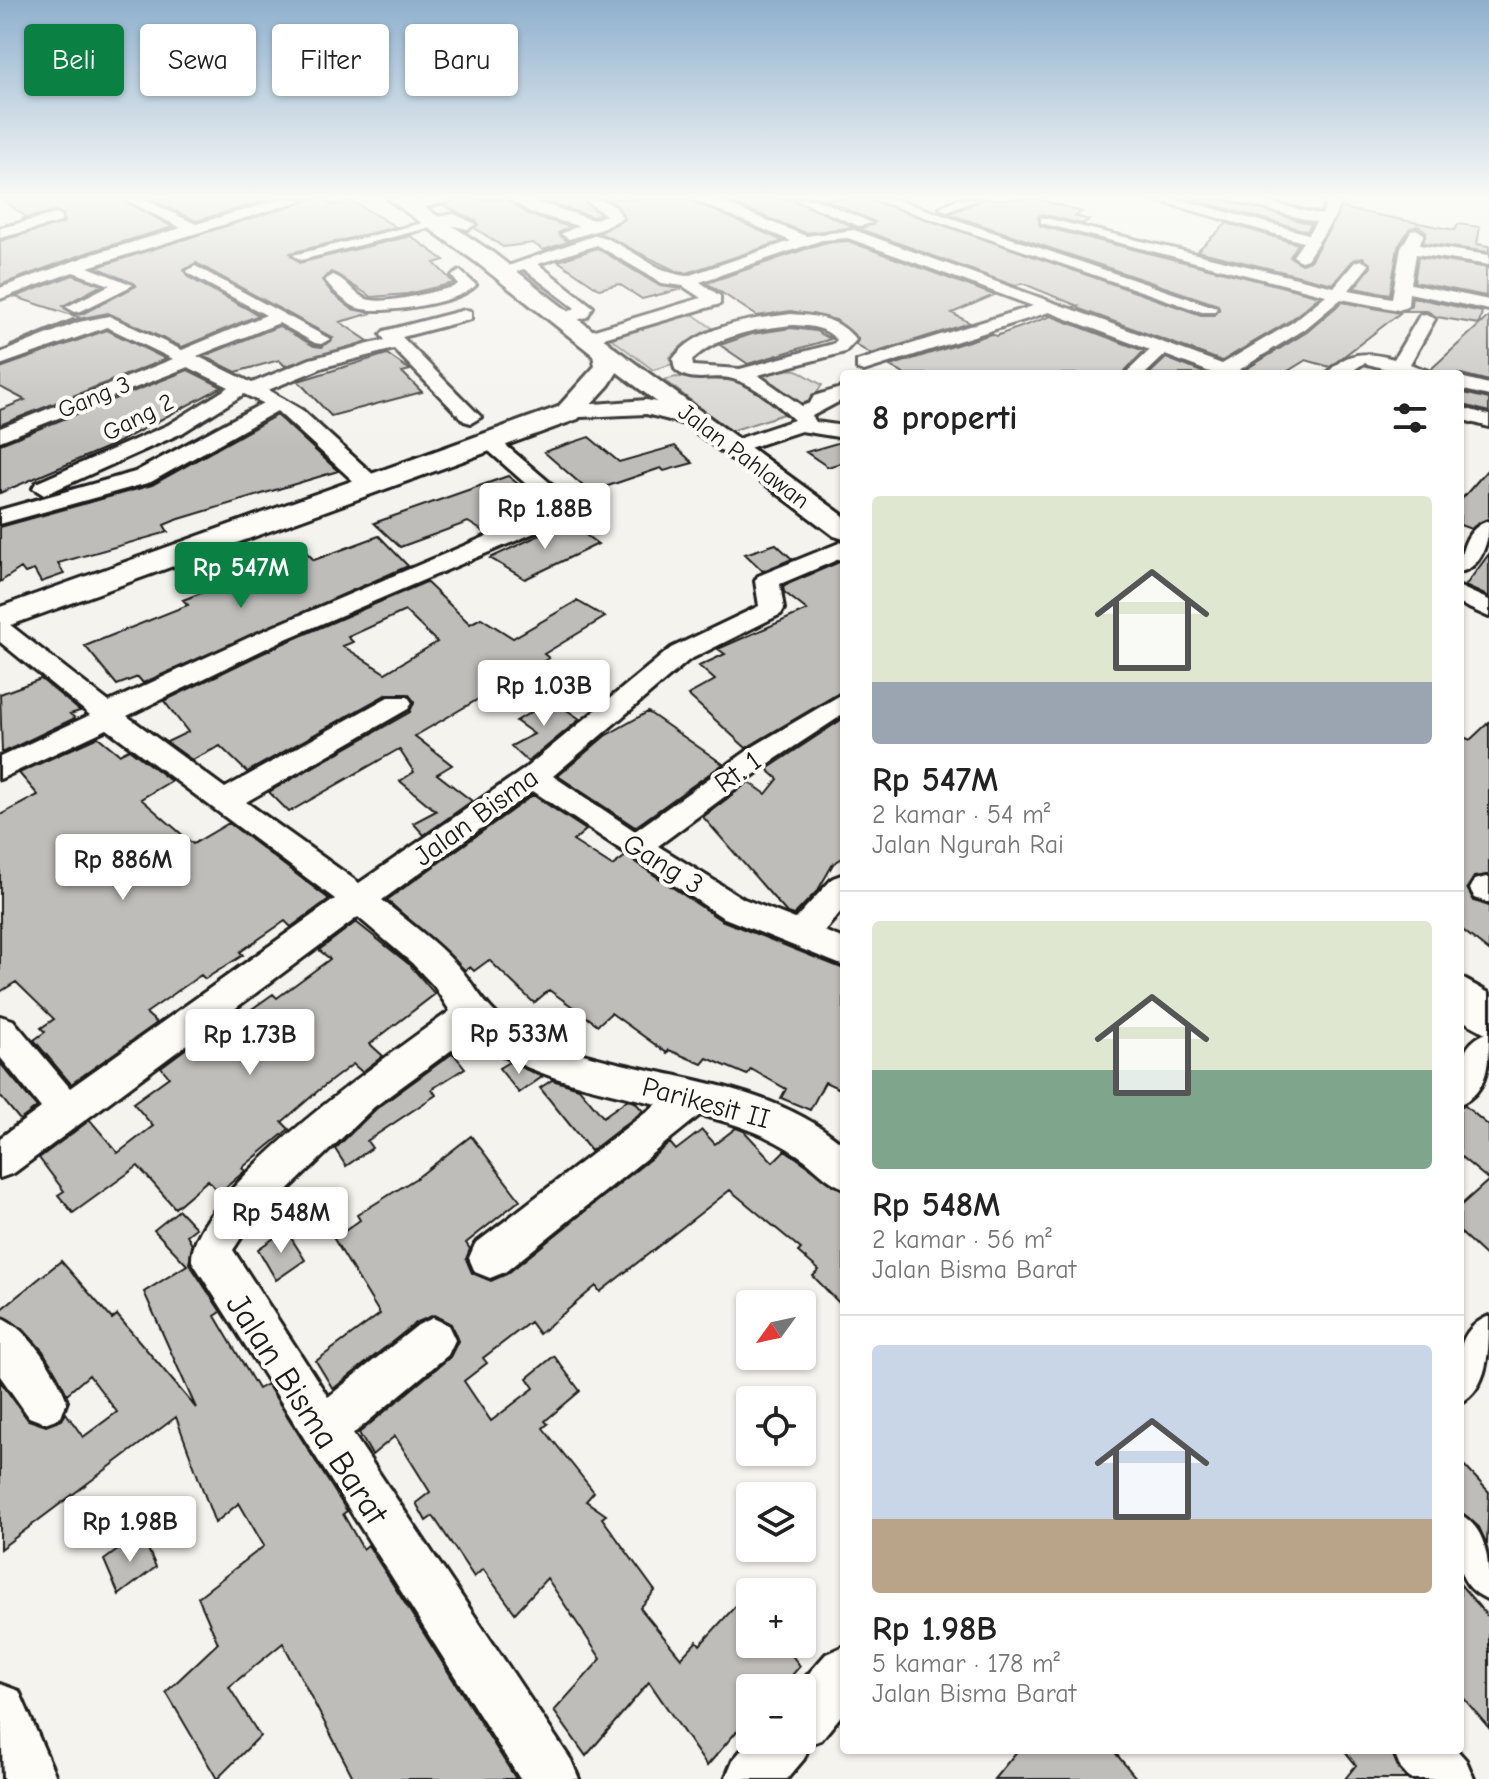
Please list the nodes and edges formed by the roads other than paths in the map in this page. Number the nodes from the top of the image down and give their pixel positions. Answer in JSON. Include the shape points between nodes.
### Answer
{"nodes":[{"id":1,"x":116,"y":282,"type":"edge"},
{"id":2,"x":216,"y":282,"type":"edge"},
{"id":3,"x":336,"y":282,"type":"edge"},
{"id":4,"x":467,"y":282,"type":"edge"},
{"id":5,"x":516,"y":282,"type":"edge"},
{"id":6,"x":551,"y":282,"type":"edge"},
{"id":7,"x":689,"y":282,"type":"edge"},
{"id":8,"x":983,"y":282,"type":"edge"},
{"id":9,"x":1132,"y":282,"type":"edge"},
{"id":10,"x":1299,"y":282,"type":"edge"},
{"id":11,"x":1349,"y":282,"type":"edge"},
{"id":12,"x":1404,"y":282,"type":"edge"},
{"id":13,"x":1403,"y":287,"type":"junction"},
{"id":14,"x":1341,"y":294,"type":"junction"},
{"id":15,"x":408,"y":303,"type":"junction"},
{"id":16,"x":1489,"y":305,"type":"edge"},
{"id":17,"x":75,"y":307,"type":"dead end"},
{"id":18,"x":1049,"y":307,"type":"junction"},
{"id":19,"x":691,"y":308,"type":"junction"},
{"id":20,"x":1208,"y":308,"type":"dead end"},
{"id":21,"x":465,"y":315,"type":"dead end"},
{"id":22,"x":280,"y":316,"type":"junction"},
{"id":23,"x":564,"y":319,"type":"junction"},
{"id":24,"x":1426,"y":319,"type":"dead end"},
{"id":25,"x":432,"y":324,"type":"junction"},
{"id":26,"x":741,"y":330,"type":"junction"},
{"id":27,"x":321,"y":339,"type":"dead end"},
{"id":28,"x":397,"y":343,"type":"junction"},
{"id":29,"x":596,"y":345,"type":"junction"},
{"id":30,"x":1161,"y":349,"type":"junction"},
{"id":31,"x":835,"y":350,"type":"junction"},
{"id":32,"x":0,"y":359,"type":"edge"},
{"id":33,"x":187,"y":359,"type":"junction"},
{"id":34,"x":1399,"y":366,"type":"junction"},
{"id":35,"x":870,"y":370,"type":"edge"},
{"id":36,"x":1138,"y":370,"type":"edge"},
{"id":37,"x":1222,"y":370,"type":"edge"},
{"id":38,"x":1231,"y":370,"type":"edge"},
{"id":39,"x":1341,"y":370,"type":"edge"},
{"id":40,"x":1413,"y":370,"type":"edge"},
{"id":41,"x":687,"y":371,"type":"junction"},
{"id":42,"x":741,"y":374,"type":"junction"},
{"id":43,"x":645,"y":382,"type":"junction"},
{"id":44,"x":1464,"y":384,"type":"edge"},
{"id":45,"x":247,"y":388,"type":"junction"},
{"id":46,"x":1489,"y":390,"type":"edge"},
{"id":47,"x":840,"y":394,"type":"edge"},
{"id":48,"x":278,"y":403,"type":"junction"},
{"id":49,"x":568,"y":413,"type":"junction"},
{"id":50,"x":1464,"y":414,"type":"edge"},
{"id":51,"x":804,"y":418,"type":"junction"},
{"id":52,"x":1489,"y":421,"type":"edge"},
{"id":53,"x":700,"y":423,"type":"junction"},
{"id":54,"x":484,"y":430,"type":"junction"},
{"id":55,"x":840,"y":431,"type":"edge"},
{"id":56,"x":0,"y":435,"type":"edge"},
{"id":57,"x":733,"y":447,"type":"junction"},
{"id":58,"x":369,"y":483,"type":"junction"},
{"id":59,"x":0,"y":505,"type":"edge"},
{"id":60,"x":0,"y":517,"type":"edge"},
{"id":61,"x":840,"y":527,"type":"edge"},
{"id":62,"x":1489,"y":528,"type":"edge"},
{"id":63,"x":840,"y":550,"type":"edge"},
{"id":64,"x":1464,"y":560,"type":"edge"},
{"id":65,"x":1464,"y":596,"type":"edge"},
{"id":66,"x":1489,"y":610,"type":"edge"},
{"id":67,"x":0,"y":619,"type":"edge"},
{"id":68,"x":0,"y":629,"type":"edge"},
{"id":69,"x":398,"y":703,"type":"dead end"},
{"id":70,"x":840,"y":705,"type":"edge"},
{"id":71,"x":107,"y":716,"type":"junction"},
{"id":72,"x":0,"y":769,"type":"edge"},
{"id":73,"x":533,"y":777,"type":"junction"},
{"id":74,"x":223,"y":802,"type":"junction"},
{"id":75,"x":635,"y":847,"type":"junction"},
{"id":76,"x":840,"y":891,"type":"edge"},
{"id":77,"x":358,"y":899,"type":"junction"},
{"id":78,"x":800,"y":936,"type":"junction"},
{"id":79,"x":840,"y":951,"type":"edge"},
{"id":80,"x":1464,"y":998,"type":"edge"},
{"id":81,"x":472,"y":1015,"type":"junction"},
{"id":82,"x":1489,"y":1017,"type":"edge"},
{"id":83,"x":0,"y":1031,"type":"edge"},
{"id":84,"x":1489,"y":1047,"type":"edge"},
{"id":85,"x":1464,"y":1082,"type":"edge"},
{"id":86,"x":695,"y":1097,"type":"junction"},
{"id":87,"x":66,"y":1111,"type":"junction"},
{"id":88,"x":0,"y":1160,"type":"edge"},
{"id":89,"x":840,"y":1166,"type":"edge"},
{"id":90,"x":490,"y":1258,"type":"dead end"},
{"id":91,"x":1489,"y":1338,"type":"edge"},
{"id":92,"x":0,"y":1339,"type":"edge"},
{"id":93,"x":433,"y":1340,"type":"dead end"},
{"id":94,"x":1464,"y":1375,"type":"edge"},
{"id":95,"x":45,"y":1401,"type":"dead end"},
{"id":96,"x":323,"y":1430,"type":"junction"},
{"id":97,"x":1464,"y":1543,"type":"edge"},
{"id":98,"x":1489,"y":1575,"type":"edge"},
{"id":99,"x":840,"y":1677,"type":"edge"},
{"id":100,"x":816,"y":1705,"type":"edge"},
{"id":101,"x":0,"y":1710,"type":"edge"},
{"id":102,"x":773,"y":1754,"type":"edge"},
{"id":103,"x":1424,"y":1754,"type":"edge"},
{"id":104,"x":30,"y":1779,"type":"edge"},
{"id":105,"x":552,"y":1779,"type":"edge"},
{"id":106,"x":752,"y":1779,"type":"edge"},
{"id":107,"x":1447,"y":1779,"type":"edge"}],
"edges":[{"from":1,"to":17,"type":"street","via":[[125,285]]},
{"from":2,"to":22,"type":"street"},
{"from":3,"to":15,"type":"street","via":[[365,305]]},
{"from":4,"to":15,"type":"street","via":[[463,289]]},
{"from":5,"to":23,"type":"highway"},
{"from":6,"to":23,"type":"street","via":[[584,307]]},
{"from":7,"to":19,"type":"street","via":[[714,300]]},
{"from":8,"to":18,"type":"street"},
{"from":9,"to":20,"type":"street"},
{"from":10,"to":14,"type":"street"},
{"from":11,"to":14,"type":"street"},
{"from":12,"to":13,"type":"street"},
{"from":13,"to":14,"type":"street","via":[[1399,305]]},
{"from":13,"to":16,"type":"street"},
{"from":14,"to":38,"type":"street"},
{"from":15,"to":25,"type":"street"},
{"from":18,"to":30,"type":"street"},
{"from":18,"to":35,"type":"street"},
{"from":19,"to":26,"type":"street","via":[[707,320]]},
{"from":19,"to":29,"type":"street"},
{"from":21,"to":25,"type":"street"},
{"from":22,"to":27,"type":"street"},
{"from":22,"to":33,"type":"street","name":"Gang 3","via":[[193,350]]},
{"from":23,"to":29,"type":"highway"},
{"from":24,"to":34,"type":"street"},
{"from":25,"to":28,"type":"street","via":[[391,333]]},
{"from":26,"to":31,"type":"street","via":[[792,318],[824,321],[847,337]]},
{"from":26,"to":41,"type":"street","via":[[690,350],[682,359]]},
{"from":28,"to":45,"type":"street","name":"Gang 2"},
{"from":28,"to":54,"type":"street"},
{"from":29,"to":43,"type":"main road","name":"Jalan Pahlawan"},
{"from":29,"to":49,"type":"highway","via":[[608,366]]},
{"from":30,"to":36,"type":"street"},
{"from":30,"to":37,"type":"street"},
{"from":31,"to":35,"type":"street"},
{"from":31,"to":42,"type":"street"},
{"from":32,"to":33,"type":"street","via":[[104,321]]},
{"from":33,"to":45,"type":"street"},
{"from":33,"to":56,"type":"street","name":"Gang 3"},
{"from":34,"to":39,"type":"street","via":[[1363,357]]},
{"from":34,"to":40,"type":"street"},
{"from":41,"to":42,"type":"street"},
{"from":41,"to":43,"type":"street"},
{"from":42,"to":51,"type":"street"},
{"from":43,"to":53,"type":"main road","name":"Jalan Pahlawan"},
{"from":44,"to":46,"type":"street"},
{"from":45,"to":48,"type":"street"},
{"from":45,"to":59,"type":"street","name":"Gang 2","via":[[175,429]]},
{"from":47,"to":51,"type":"street","via":[[821,400]]},
{"from":48,"to":58,"type":"street"},
{"from":48,"to":60,"type":"street","via":[[150,473]]},
{"from":49,"to":53,"type":"main road","via":[[646,407]]},
{"from":49,"to":54,"type":"highway"},
{"from":50,"to":52,"type":"street"},
{"from":51,"to":55,"type":"street"},
{"from":51,"to":57,"type":"street"},
{"from":53,"to":57,"type":"main road","name":"Jalan Pahlawan"},
{"from":54,"to":58,"type":"highway"},
{"from":54,"to":71,"type":"street","via":[[568,510],[259,642]]},
{"from":57,"to":61,"type":"main road","name":"Jalan Pahlawan"},
{"from":58,"to":67,"type":"highway"},
{"from":62,"to":64,"type":"street"},
{"from":63,"to":73,"type":"street","name":"Jalan Bisma","via":[[767,581],[772,609],[680,654]]},
{"from":65,"to":66,"type":"street"},
{"from":68,"to":71,"type":"street"},
{"from":69,"to":74,"type":"street"},
{"from":70,"to":75,"type":"street","name":"Rt. 1"},
{"from":71,"to":72,"type":"street"},
{"from":71,"to":74,"type":"street"},
{"from":73,"to":75,"type":"street","name":"Gang 3"},
{"from":73,"to":77,"type":"street","name":"Jalan Bisma"},
{"from":74,"to":77,"type":"street"},
{"from":75,"to":78,"type":"street","name":"Gang 3","via":[[733,908]]},
{"from":76,"to":78,"type":"street"},
{"from":77,"to":81,"type":"street","via":[[446,976]]},
{"from":77,"to":87,"type":"street","name":"Jalan Bisma"},
{"from":78,"to":79,"type":"street","name":"Gang 3"},
{"from":80,"to":82,"type":"main road"},
{"from":81,"to":86,"type":"street","name":"Parikesit II","via":[[499,1036],[554,1061]]},
{"from":81,"to":96,"type":"street","name":"Jalan Bisma Barat","via":[[361,1095],[232,1216],[212,1246],[225,1284]]},
{"from":83,"to":87,"type":"street"},
{"from":84,"to":85,"type":"street"},
{"from":86,"to":89,"type":"street","name":"Parikesit II","via":[[781,1123]]},
{"from":86,"to":90,"type":"street"},
{"from":87,"to":88,"type":"street","name":"Jalan Bisma"},
{"from":91,"to":94,"type":"street"},
{"from":92,"to":95,"type":"street"},
{"from":93,"to":96,"type":"street"},
{"from":96,"to":105,"type":"street","name":"Jalan Bisma Barat"},
{"from":97,"to":98,"type":"street"},
{"from":99,"to":100,"type":"street"},
{"from":101,"to":104,"type":"street"},
{"from":102,"to":106,"type":"street"},
{"from":103,"to":107,"type":"street"}]}
